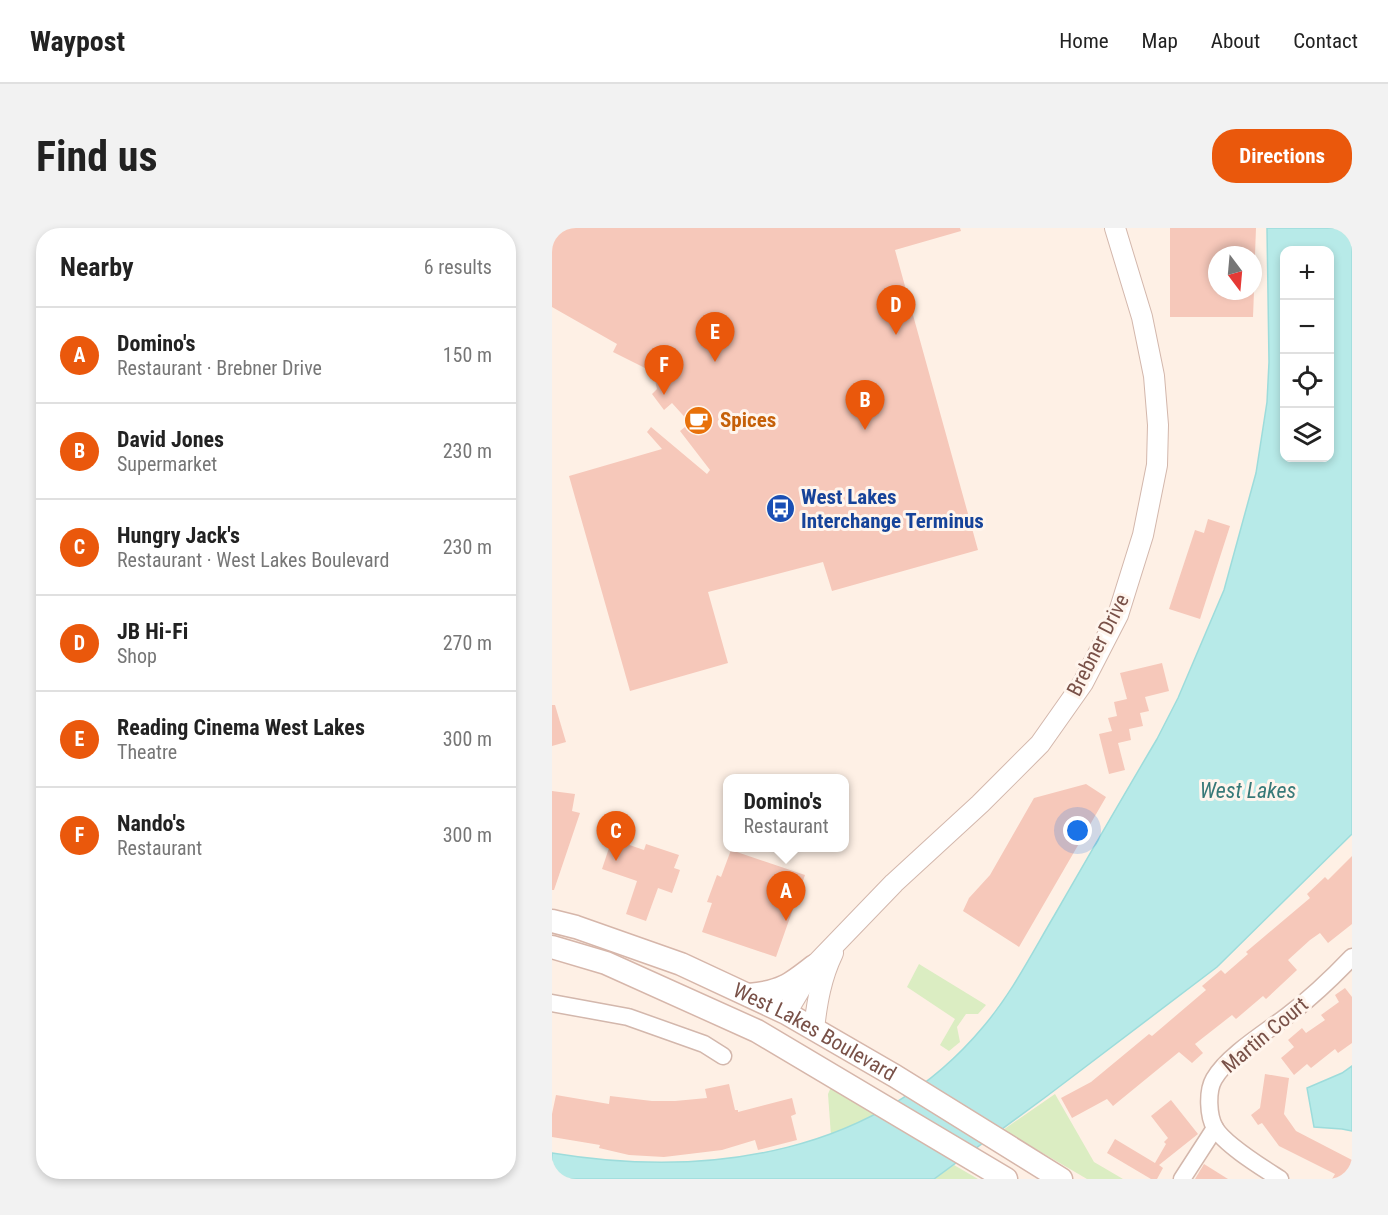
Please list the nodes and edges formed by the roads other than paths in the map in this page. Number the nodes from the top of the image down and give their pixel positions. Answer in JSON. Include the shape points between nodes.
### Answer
{"nodes":[{"id":1,"x":1115,"y":228,"type":"edge"},
{"id":2,"x":552,"y":921,"type":"edge"},
{"id":3,"x":838,"y":943,"type":"junction"},
{"id":4,"x":552,"y":947,"type":"edge"},
{"id":5,"x":1352,"y":957,"type":"edge"},
{"id":6,"x":814,"y":966,"type":"junction"},
{"id":7,"x":749,"y":995,"type":"junction"},
{"id":8,"x":552,"y":1003,"type":"edge"},
{"id":9,"x":786,"y":1013,"type":"junction"},
{"id":10,"x":814,"y":1029,"type":"junction"},
{"id":11,"x":723,"y":1056,"type":"dead end"},
{"id":12,"x":850,"y":1086,"type":"junction"},
{"id":13,"x":1215,"y":1128,"type":"junction"},
{"id":14,"x":997,"y":1174,"type":"edge"},
{"id":15,"x":1061,"y":1179,"type":"edge"},
{"id":16,"x":1182,"y":1179,"type":"edge"},
{"id":17,"x":1280,"y":1179,"type":"edge"}],
"edges":[{"from":1,"to":3,"type":"street","name":"Brebner Drive","via":[[1142,317],[1154,376],[1158,425],[1156,465],[1145,526],[1118,615],[1083,683],[1040,744],[894,883]]},
{"from":2,"to":7,"type":"main road","name":"West Lakes Boulevard","via":[[681,964]]},
{"from":3,"to":6,"type":"street","name":"Brebner Drive"},
{"from":3,"to":10,"type":"street","name":"Brebner Drive","via":[[819,989]]},
{"from":4,"to":12,"type":"main road","name":"West Lakes Boulevard","via":[[606,963],[697,1003],[757,1031]]},
{"from":5,"to":13,"type":"street","name":"Martin Court","via":[[1311,997],[1221,1070],[1210,1093]]},
{"from":6,"to":7,"type":"main road","via":[[784,988]]},
{"from":6,"to":9,"type":"street","name":"Brebner Drive"},
{"from":7,"to":9,"type":"main road","name":"West Lakes Boulevard"},
{"from":8,"to":11,"type":"street","via":[[628,1017],[704,1044]]},
{"from":9,"to":10,"type":"main road","name":"West Lakes Boulevard"},
{"from":9,"to":12,"type":"main road","via":[[786,1028],[793,1036],[834,1062]]},
{"from":10,"to":15,"type":"main road","name":"West Lakes Boulevard"},
{"from":12,"to":14,"type":"main road","name":"West Lakes Boulevard"},
{"from":13,"to":16,"type":"street"},
{"from":13,"to":17,"type":"street"}]}
